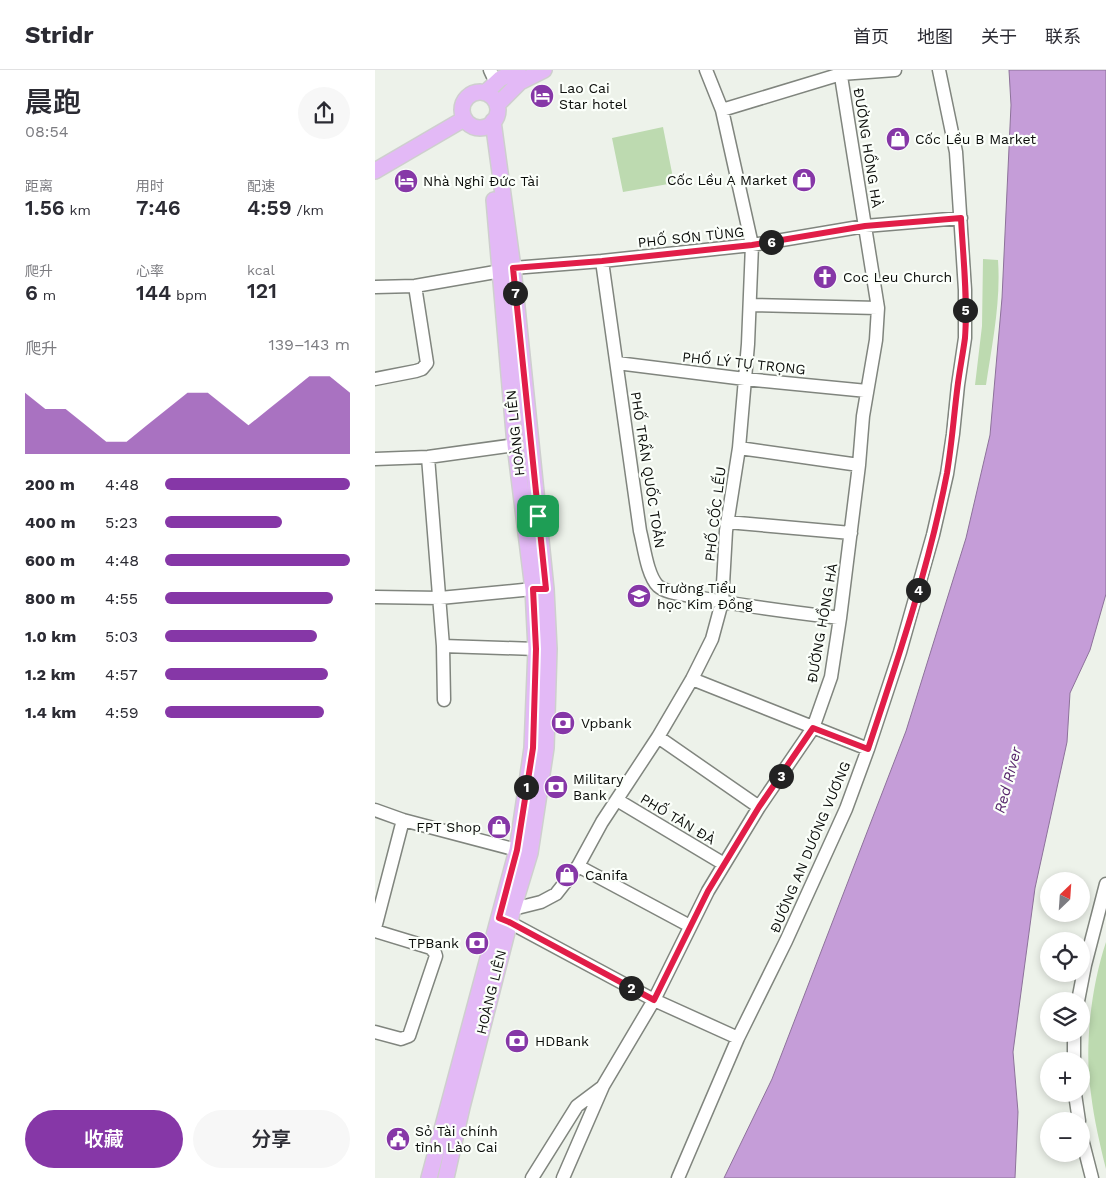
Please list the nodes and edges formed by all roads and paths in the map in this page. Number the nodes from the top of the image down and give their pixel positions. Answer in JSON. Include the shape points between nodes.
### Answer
{"nodes":[{"id":1,"x":518,"y":70,"type":"edge"},
{"id":2,"x":544,"y":70,"type":"edge"},
{"id":3,"x":706,"y":70,"type":"edge"},
{"id":4,"x":895,"y":70,"type":"edge"},
{"id":5,"x":939,"y":70,"type":"edge"},
{"id":6,"x":841,"y":72,"type":"edge"},
{"id":7,"x":490,"y":82,"type":"edge"},
{"id":8,"x":497,"y":105,"type":"junction"},
{"id":9,"x":722,"y":110,"type":"junction"},
{"id":10,"x":464,"y":119,"type":"junction"},
{"id":11,"x":490,"y":124,"type":"junction"},
{"id":12,"x":375,"y":171,"type":"edge"},
{"id":13,"x":961,"y":218,"type":"junction"},
{"id":14,"x":865,"y":226,"type":"junction"},
{"id":15,"x":752,"y":245,"type":"junction"},
{"id":16,"x":602,"y":261,"type":"junction"},
{"id":17,"x":507,"y":270,"type":"junction"},
{"id":18,"x":415,"y":286,"type":"junction"},
{"id":19,"x":375,"y":287,"type":"edge"},
{"id":20,"x":750,"y":305,"type":"junction"},
{"id":21,"x":878,"y":308,"type":"junction"},
{"id":22,"x":617,"y":363,"type":"junction"},
{"id":23,"x":745,"y":379,"type":"junction"},
{"id":24,"x":375,"y":380,"type":"edge"},
{"id":25,"x":867,"y":391,"type":"junction"},
{"id":26,"x":523,"y":445,"type":"junction"},
{"id":27,"x":739,"y":448,"type":"junction"},
{"id":28,"x":428,"y":457,"type":"junction"},
{"id":29,"x":375,"y":459,"type":"edge"},
{"id":30,"x":859,"y":465,"type":"junction"},
{"id":31,"x":727,"y":522,"type":"junction"},
{"id":32,"x":851,"y":533,"type":"junction"},
{"id":33,"x":540,"y":589,"type":"junction"},
{"id":34,"x":375,"y":598,"type":"edge"},
{"id":35,"x":440,"y":598,"type":"junction"},
{"id":36,"x":722,"y":602,"type":"junction"},
{"id":37,"x":840,"y":618,"type":"junction"},
{"id":38,"x":443,"y":646,"type":"junction"},
{"id":39,"x":536,"y":649,"type":"junction"},
{"id":40,"x":692,"y":679,"type":"junction"},
{"id":41,"x":444,"y":700,"type":"dead end"},
{"id":42,"x":813,"y":728,"type":"junction"},
{"id":43,"x":658,"y":737,"type":"junction"},
{"id":44,"x":868,"y":749,"type":"junction"},
{"id":45,"x":617,"y":800,"type":"junction"},
{"id":46,"x":759,"y":807,"type":"junction"},
{"id":47,"x":375,"y":810,"type":"edge"},
{"id":48,"x":403,"y":820,"type":"junction"},
{"id":49,"x":523,"y":852,"type":"junction"},
{"id":50,"x":724,"y":864,"type":"junction"},
{"id":51,"x":578,"y":866,"type":"junction"},
{"id":52,"x":1106,"y":884,"type":"edge"},
{"id":53,"x":506,"y":914,"type":"junction"},
{"id":54,"x":690,"y":926,"type":"junction"},
{"id":55,"x":375,"y":930,"type":"edge"},
{"id":56,"x":1080,"y":992,"type":"edge"},
{"id":57,"x":654,"y":1000,"type":"junction"},
{"id":58,"x":375,"y":1032,"type":"edge"},
{"id":59,"x":738,"y":1038,"type":"junction"},
{"id":60,"x":603,"y":1086,"type":"junction"},
{"id":61,"x":446,"y":1144,"type":"junction"},
{"id":62,"x":1088,"y":1162,"type":"edge"},
{"id":63,"x":429,"y":1178,"type":"edge"},
{"id":64,"x":446,"y":1178,"type":"edge"},
{"id":65,"x":532,"y":1178,"type":"edge"},
{"id":66,"x":563,"y":1178,"type":"edge"},
{"id":67,"x":678,"y":1178,"type":"edge"},
{"id":68,"x":1092,"y":1178,"type":"edge"}],
"edges":[{"from":1,"to":7,"type":"main road"},
{"from":2,"to":8,"type":"main road","via":[[520,82]]},
{"from":3,"to":9,"type":"street","name":"PHỐ CỐC LẾU"},
{"from":4,"to":6,"type":"street"},
{"from":5,"to":13,"type":"street","name":"ĐƯỜNG AN DƯƠNG VƯƠNG","via":[[956,152]]},
{"from":6,"to":9,"type":"street"},
{"from":6,"to":14,"type":"street","name":"ĐƯỜNG HỒNG HÀ"},
{"from":7,"to":8,"type":"main road"},
{"from":7,"to":10,"type":"main road","via":[[464,101]]},
{"from":8,"to":11,"type":"main road","name":"HOÀNG LIÊN","via":[[497,113]]},
{"from":9,"to":15,"type":"street","name":"PHỐ CỐC LẾU"},
{"from":10,"to":11,"type":"main road","via":[[476,127]]},
{"from":10,"to":12,"type":"main road"},
{"from":11,"to":17,"type":"main road","name":"HOÀNG LIÊN"},
{"from":13,"to":14,"type":"street","name":"PHỐ SƠN TÙNG"},
{"from":13,"to":44,"type":"street","name":"ĐƯỜNG AN DƯƠNG VƯƠNG","via":[[965,338],[947,474],[908,624]]},
{"from":14,"to":15,"type":"street","name":"PHỐ SƠN TÙNG"},
{"from":14,"to":21,"type":"street","name":"ĐƯỜNG HỒNG HÀ"},
{"from":15,"to":16,"type":"street","name":"PHỐ SƠN TÙNG"},
{"from":15,"to":20,"type":"street","name":"PHỐ CỐC LẾU"},
{"from":16,"to":17,"type":"street","name":"PHỐ SƠN TÙNG"},
{"from":16,"to":22,"type":"street","name":"PHỐ TRẦN QUỐC TOẢN"},
{"from":17,"to":18,"type":"street","name":"PHỐ SƠN TÙNG"},
{"from":17,"to":26,"type":"main road","name":"HOÀNG LIÊN"},
{"from":18,"to":19,"type":"street","name":"PHỐ SƠN TÙNG"},
{"from":18,"to":24,"type":"street","via":[[427,363],[422,370]]},
{"from":20,"to":21,"type":"street"},
{"from":20,"to":23,"type":"street","name":"PHỐ CỐC LẾU"},
{"from":21,"to":25,"type":"street","name":"ĐƯỜNG HỒNG HÀ"},
{"from":22,"to":23,"type":"street","name":"PHỐ LÝ TỰ TRỌNG"},
{"from":22,"to":36,"type":"street","name":"PHỐ TRẦN QUỐC TOẢN","via":[[640,531],[649,569],[658,585],[665,590]]},
{"from":23,"to":25,"type":"street","name":"PHỐ LÝ TỰ TRỌNG"},
{"from":23,"to":27,"type":"street","name":"PHỐ CỐC LẾU"},
{"from":25,"to":30,"type":"street","name":"ĐƯỜNG HỒNG HÀ"},
{"from":26,"to":28,"type":"street"},
{"from":26,"to":33,"type":"main road","name":"HOÀNG LIÊN"},
{"from":27,"to":30,"type":"street"},
{"from":27,"to":31,"type":"street","name":"PHỐ CỐC LẾU"},
{"from":28,"to":29,"type":"street"},
{"from":28,"to":35,"type":"street"},
{"from":30,"to":32,"type":"street","name":"ĐƯỜNG HỒNG HÀ"},
{"from":31,"to":32,"type":"street"},
{"from":31,"to":36,"type":"street","name":"PHỐ CỐC LẾU"},
{"from":32,"to":37,"type":"street","name":"ĐƯỜNG HỒNG HÀ"},
{"from":33,"to":35,"type":"street"},
{"from":33,"to":39,"type":"main road","name":"HOÀNG LIÊN"},
{"from":33,"to":49,"type":"main road","name":"HOÀNG LIÊN","via":[[549,649],[546,748]]},
{"from":34,"to":35,"type":"street"},
{"from":35,"to":38,"type":"street"},
{"from":36,"to":37,"type":"street","name":"PHỐ TRẦN QUỐC TOẢN"},
{"from":36,"to":40,"type":"street","name":"PHỐ CỐC LẾU","via":[[712,639]]},
{"from":37,"to":42,"type":"street","name":"ĐƯỜNG HỒNG HÀ","via":[[831,677]]},
{"from":38,"to":39,"type":"street"},
{"from":38,"to":41,"type":"street"},
{"from":39,"to":49,"type":"main road","name":"HOÀNG LIÊN","via":[[533,748]]},
{"from":40,"to":42,"type":"street"},
{"from":40,"to":43,"type":"street","name":"PHỐ CỐC LẾU"},
{"from":42,"to":44,"type":"street"},
{"from":42,"to":46,"type":"street","name":"ĐƯỜNG HỒNG HÀ"},
{"from":43,"to":45,"type":"street","name":"PHỐ CỐC LẾU"},
{"from":43,"to":46,"type":"street"},
{"from":44,"to":59,"type":"street","name":"ĐƯỜNG AN DƯƠNG VƯƠNG","via":[[846,809]]},
{"from":45,"to":50,"type":"street","name":"PHỐ TẢN ĐÀ"},
{"from":45,"to":51,"type":"street","name":"PHỐ CỐC LẾU"},
{"from":46,"to":50,"type":"street","name":"ĐƯỜNG HỒNG HÀ"},
{"from":47,"to":48,"type":"street"},
{"from":48,"to":49,"type":"street"},
{"from":48,"to":55,"type":"street"},
{"from":49,"to":53,"type":"main road","name":"HOÀNG LIÊN"},
{"from":50,"to":54,"type":"street","name":"ĐƯỜNG HỒNG HÀ"},
{"from":51,"to":53,"type":"street","name":"PHỐ CỐC LẾU","via":[[557,894]]},
{"from":51,"to":54,"type":"street"},
{"from":52,"to":56,"type":"street"},
{"from":53,"to":57,"type":"street"},
{"from":53,"to":61,"type":"main road","name":"HOÀNG LIÊN"},
{"from":54,"to":57,"type":"street","name":"ĐƯỜNG HỒNG HÀ"},
{"from":55,"to":58,"type":"street","via":[[431,948],[436,956],[409,1036],[401,1039]]},
{"from":57,"to":59,"type":"street"},
{"from":57,"to":60,"type":"street","name":"ĐƯỜNG HỒNG HÀ"},
{"from":59,"to":67,"type":"street","name":"ĐƯỜNG AN DƯƠNG VƯƠNG"},
{"from":60,"to":65,"type":"street","via":[[577,1106]]},
{"from":60,"to":66,"type":"street","name":"ĐƯỜNG HỒNG HÀ"},
{"from":61,"to":63,"type":"main road","name":"HOÀNG LIÊN"},
{"from":61,"to":64,"type":"main road","name":"HOÀNG LIÊN"},
{"from":62,"to":68,"type":"street"}]}
